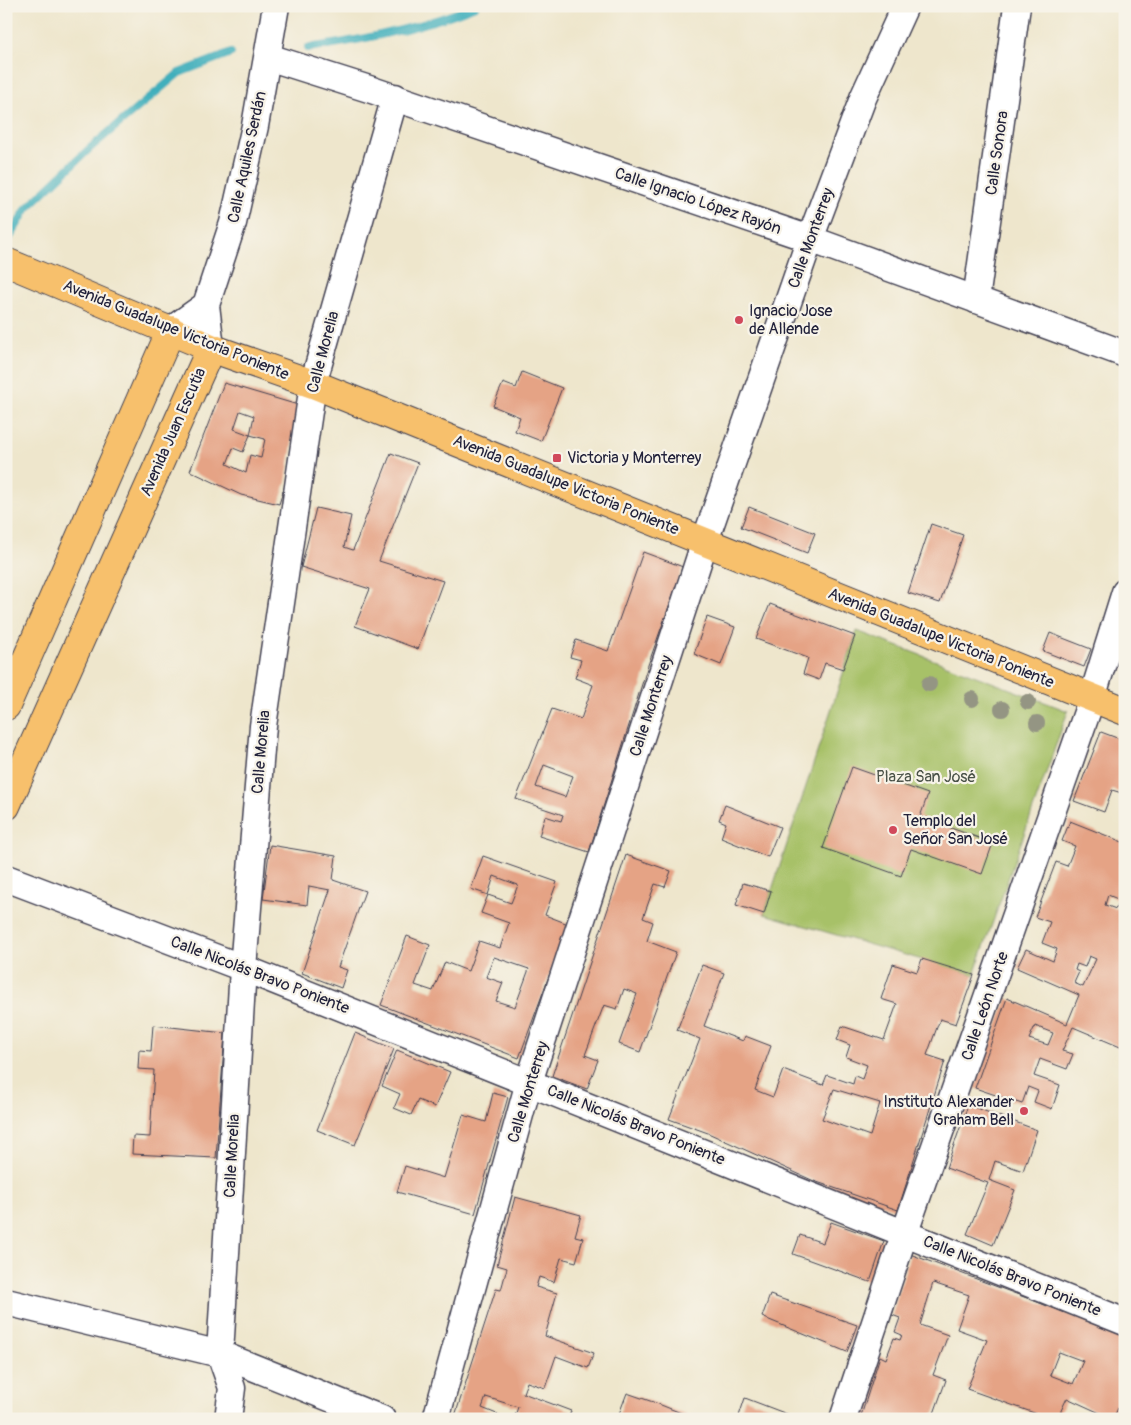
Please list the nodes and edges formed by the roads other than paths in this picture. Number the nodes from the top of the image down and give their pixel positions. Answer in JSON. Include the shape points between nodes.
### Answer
{"nodes":[{"id":1,"x":276,"y":6,"type":"edge"},
{"id":2,"x":905,"y":6,"type":"edge"},
{"id":3,"x":1017,"y":6,"type":"edge"},
{"id":4,"x":268,"y":56,"type":"junction"},
{"id":5,"x":394,"y":97,"type":"junction"},
{"id":6,"x":810,"y":239,"type":"junction"},
{"id":7,"x":6,"y":262,"type":"edge"},
{"id":8,"x":976,"y":300,"type":"junction"},
{"id":9,"x":206,"y":305,"type":"junction"},
{"id":10,"x":171,"y":330,"type":"junction"},
{"id":11,"x":211,"y":348,"type":"junction"},
{"id":12,"x":1125,"y":354,"type":"edge"},
{"id":13,"x":313,"y":384,"type":"junction"},
{"id":14,"x":704,"y":541,"type":"junction"},
{"id":15,"x":1125,"y":592,"type":"edge"},
{"id":16,"x":1092,"y":698,"type":"junction"},
{"id":17,"x":6,"y":706,"type":"edge"},
{"id":18,"x":1125,"y":711,"type":"edge"},
{"id":19,"x":6,"y":806,"type":"edge"},
{"id":20,"x":6,"y":878,"type":"edge"},
{"id":21,"x":243,"y":968,"type":"junction"},
{"id":22,"x":529,"y":1082,"type":"junction"},
{"id":23,"x":905,"y":1232,"type":"junction"},
{"id":24,"x":6,"y":1302,"type":"edge"},
{"id":25,"x":1125,"y":1322,"type":"edge"},
{"id":26,"x":220,"y":1354,"type":"junction"},
{"id":27,"x":228,"y":1419,"type":"edge"},
{"id":28,"x":382,"y":1419,"type":"edge"},
{"id":29,"x":436,"y":1419,"type":"edge"},
{"id":30,"x":844,"y":1419,"type":"edge"}],
"edges":[{"from":1,"to":4,"type":"street","name":"Calle Aquiles Serdán"},
{"from":2,"to":6,"type":"street","name":"Calle Monterrey","via":[[863,98]]},
{"from":3,"to":8,"type":"street","name":"Calle Sonora"},
{"from":4,"to":5,"type":"street","name":"Calle Ignacio López Rayón"},
{"from":4,"to":9,"type":"street","name":"Calle Aquiles Serdán","via":[[233,223]]},
{"from":5,"to":6,"type":"street","name":"Calle Ignacio López Rayón"},
{"from":5,"to":13,"type":"street","name":"Calle Morelia"},
{"from":6,"to":8,"type":"street","name":"Calle Ignacio López Rayón"},
{"from":6,"to":14,"type":"street","name":"Calle Monterrey"},
{"from":7,"to":10,"type":"main road","name":"Avenida Guadalupe Victoria Poniente"},
{"from":8,"to":12,"type":"street","name":"Calle Ignacio López Rayón"},
{"from":9,"to":10,"type":"street"},
{"from":9,"to":11,"type":"street","name":"Avenida Juan Escutia"},
{"from":10,"to":11,"type":"main road","name":"Avenida Guadalupe Victoria Poniente"},
{"from":10,"to":17,"type":"main road"},
{"from":11,"to":13,"type":"main road","name":"Avenida Guadalupe Victoria Poniente"},
{"from":11,"to":19,"type":"main road","name":"Avenida Juan Escutia"},
{"from":13,"to":14,"type":"main road","name":"Avenida Guadalupe Victoria Poniente"},
{"from":13,"to":21,"type":"street","name":"Calle Morelia","via":[[263,726]]},
{"from":14,"to":16,"type":"main road","name":"Avenida Guadalupe Victoria Poniente"},
{"from":14,"to":22,"type":"street","name":"Calle Monterrey"},
{"from":15,"to":16,"type":"street","name":"Calle León Norte"},
{"from":16,"to":18,"type":"main road","name":"Avenida Guadalupe Victoria Poniente"},
{"from":16,"to":23,"type":"street","name":"Calle León Norte"},
{"from":20,"to":21,"type":"street","name":"Calle Nicolás Bravo Poniente"},
{"from":21,"to":22,"type":"street","name":"Calle Nicolás Bravo Poniente"},
{"from":21,"to":26,"type":"street","name":"Calle Morelia"},
{"from":22,"to":23,"type":"street","name":"Calle Nicolás Bravo Poniente"},
{"from":22,"to":29,"type":"street","name":"Calle Monterrey"},
{"from":23,"to":25,"type":"street","name":"Calle Nicolás Bravo Poniente"},
{"from":23,"to":30,"type":"street","name":"Calle León Norte"},
{"from":24,"to":26,"type":"street"},
{"from":26,"to":27,"type":"street","name":"Calle Morelia","via":[[232,1388]]},
{"from":26,"to":28,"type":"street"}]}
